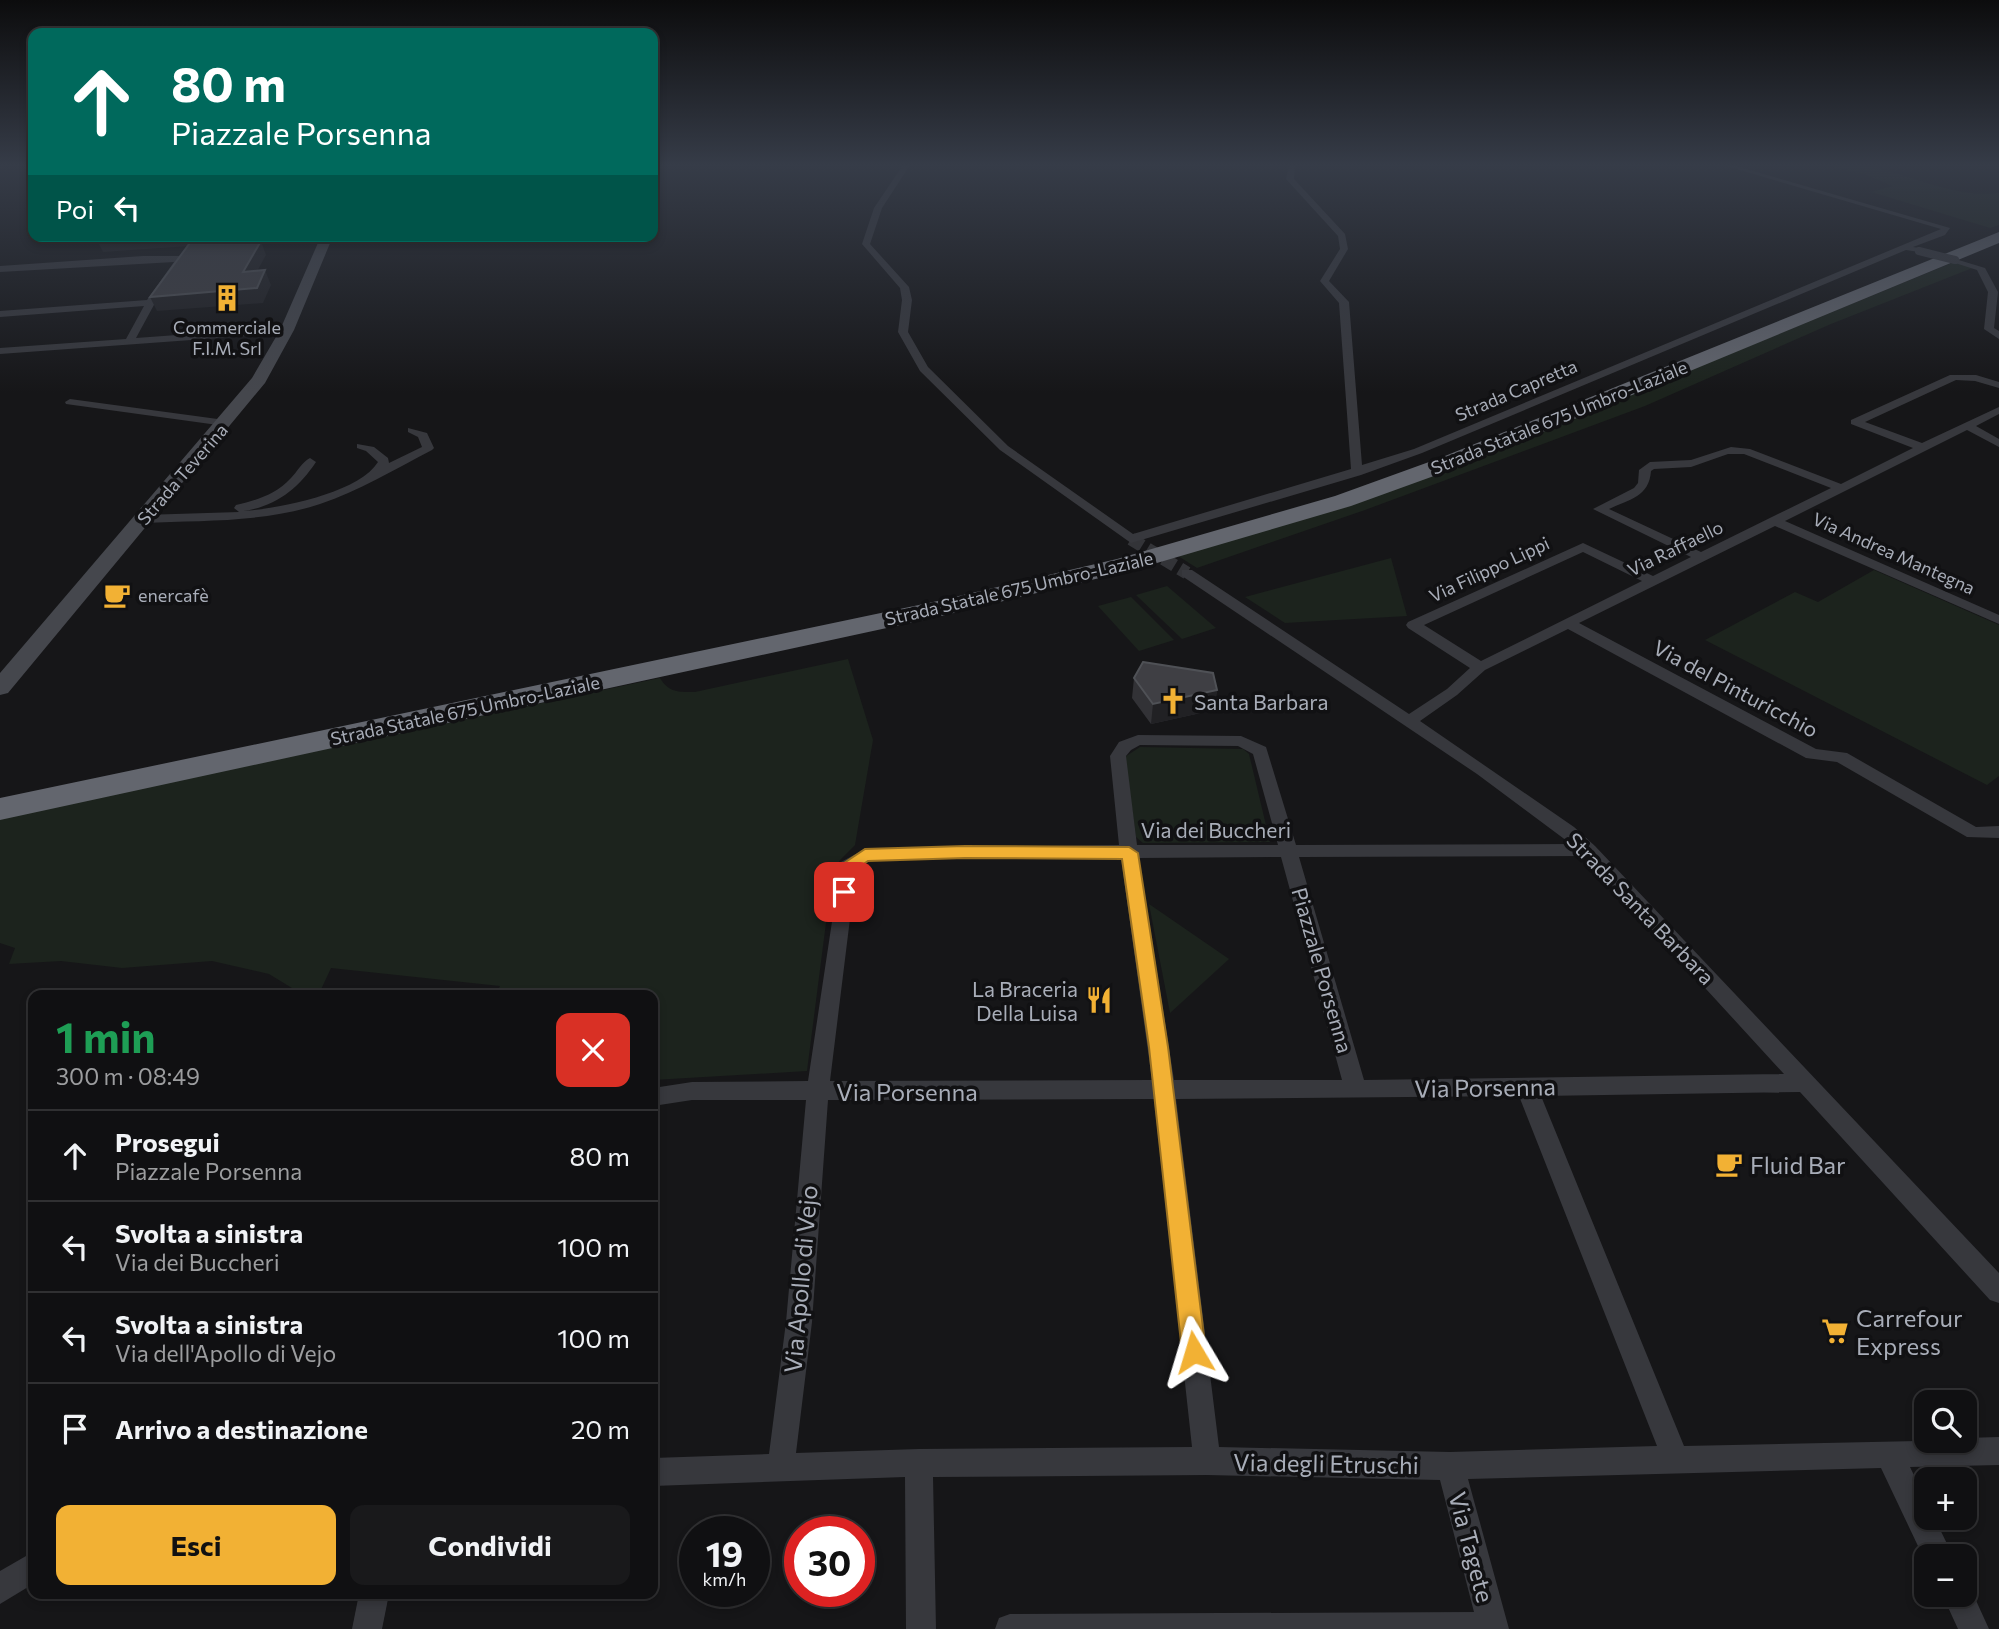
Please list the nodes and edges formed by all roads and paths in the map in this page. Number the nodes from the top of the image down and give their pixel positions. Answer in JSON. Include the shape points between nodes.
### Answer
{"nodes":[{"id":1,"x":867,"y":241,"type":"edge"},
{"id":2,"x":1342,"y":241,"type":"edge"},
{"id":3,"x":1921,"y":241,"type":"edge"},
{"id":4,"x":1972,"y":241,"type":"edge"},
{"id":5,"x":1989,"y":241,"type":"edge"},
{"id":6,"x":324,"y":242,"type":"edge"},
{"id":7,"x":1905,"y":247,"type":"junction"},
{"id":8,"x":0,"y":269,"type":"edge"},
{"id":9,"x":150,"y":303,"type":"junction"},
{"id":10,"x":0,"y":314,"type":"edge"},
{"id":11,"x":287,"y":330,"type":"junction"},
{"id":12,"x":1999,"y":336,"type":"edge"},
{"id":13,"x":129,"y":342,"type":"junction"},
{"id":14,"x":0,"y":351,"type":"edge"},
{"id":15,"x":1999,"y":385,"type":"edge"},
{"id":16,"x":70,"y":402,"type":"dead end"},
{"id":17,"x":1999,"y":410,"type":"edge"},
{"id":18,"x":225,"y":423,"type":"junction"},
{"id":19,"x":1968,"y":425,"type":"junction"},
{"id":20,"x":412,"y":430,"type":"dead end"},
{"id":21,"x":1999,"y":444,"type":"edge"},
{"id":22,"x":361,"y":446,"type":"dead end"},
{"id":23,"x":1924,"y":448,"type":"junction"},
{"id":24,"x":310,"y":462,"type":"dead end"},
{"id":25,"x":377,"y":472,"type":"junction"},
{"id":26,"x":1357,"y":472,"type":"junction"},
{"id":27,"x":1841,"y":488,"type":"junction"},
{"id":28,"x":148,"y":513,"type":"junction"},
{"id":29,"x":1774,"y":521,"type":"junction"},
{"id":30,"x":1701,"y":557,"type":"junction"},
{"id":31,"x":1187,"y":573,"type":"tunnel mouth"},
{"id":32,"x":1652,"y":580,"type":"junction"},
{"id":33,"x":1999,"y":620,"type":"edge"},
{"id":34,"x":1568,"y":623,"type":"junction"},
{"id":35,"x":1480,"y":667,"type":"junction"},
{"id":36,"x":0,"y":688,"type":"edge"},
{"id":37,"x":1409,"y":721,"type":"junction"},
{"id":38,"x":0,"y":796,"type":"edge"},
{"id":39,"x":0,"y":809,"type":"edge"},
{"id":40,"x":1999,"y":832,"type":"edge"},
{"id":41,"x":1589,"y":850,"type":"junction"},
{"id":42,"x":1289,"y":852,"type":"junction"},
{"id":43,"x":1129,"y":853,"type":"junction"},
{"id":44,"x":847,"y":867,"type":"joint"},
{"id":45,"x":1807,"y":1083,"type":"junction"},
{"id":46,"x":1526,"y":1087,"type":"junction"},
{"id":47,"x":1356,"y":1089,"type":"junction"},
{"id":48,"x":1163,"y":1090,"type":"junction"},
{"id":49,"x":818,"y":1092,"type":"junction"},
{"id":50,"x":658,"y":1096,"type":"edge"},
{"id":51,"x":1999,"y":1291,"type":"edge"},
{"id":52,"x":1999,"y":1451,"type":"edge"},
{"id":53,"x":1889,"y":1455,"type":"junction"},
{"id":54,"x":1676,"y":1460,"type":"junction"},
{"id":55,"x":1207,"y":1461,"type":"junction"},
{"id":56,"x":919,"y":1463,"type":"junction"},
{"id":57,"x":781,"y":1466,"type":"junction"},
{"id":58,"x":1450,"y":1466,"type":"junction"},
{"id":59,"x":658,"y":1472,"type":"edge"},
{"id":60,"x":1932,"y":1544,"type":"edge"},
{"id":61,"x":373,"y":1599,"type":"edge"},
{"id":62,"x":1963,"y":1607,"type":"edge"},
{"id":63,"x":1494,"y":1628,"type":"edge"},
{"id":64,"x":367,"y":1629,"type":"edge"},
{"id":65,"x":921,"y":1629,"type":"edge"},
{"id":66,"x":1010,"y":1629,"type":"edge"},
{"id":67,"x":1974,"y":1629,"type":"edge"}],
"edges":[{"from":1,"to":26,"type":"street","name":"Strada Capretta","via":[[904,287],[903,332],[924,369],[1004,447],[1131,538]]},
{"from":2,"to":26,"type":"street","via":[[1343,249],[1324,281],[1344,302]]},
{"from":3,"to":7,"type":"street","name":"Strada Capretta"},
{"from":4,"to":38,"type":"highway","name":"Strada Statale 675 Umbro-Laziale","via":[[1437,458],[1209,532],[925,602]]},
{"from":5,"to":39,"type":"highway","name":"Strada Statale 675 Umbro-Laziale","via":[[1448,463],[1215,540],[933,610]]},
{"from":6,"to":11,"type":"main road","name":"Strada Teverina"},
{"from":7,"to":12,"type":"street","bridge":true,"via":[[1982,268],[1993,292],[1989,329]]},
{"from":7,"to":26,"type":"street","name":"Strada Capretta","via":[[1418,451]]},
{"from":8,"to":9,"type":"street","via":[[180,260]]},
{"from":9,"to":10,"type":"street"},
{"from":9,"to":13,"type":"street"},
{"from":11,"to":13,"type":"street"},
{"from":11,"to":18,"type":"main road","name":"Strada Teverina","via":[[258,380]]},
{"from":13,"to":14,"type":"street"},
{"from":15,"to":23,"type":"street","via":[[1954,377],[1855,422]]},
{"from":16,"to":18,"type":"street"},
{"from":17,"to":19,"type":"street","name":"Via Raffaello"},
{"from":18,"to":28,"type":"main road","name":"Strada Teverina"},
{"from":19,"to":21,"type":"street"},
{"from":19,"to":23,"type":"street","name":"Via Raffaello"},
{"from":20,"to":25,"type":"street","via":[[423,435],[428,448]]},
{"from":22,"to":25,"type":"street","via":[[384,461]]},
{"from":23,"to":27,"type":"street","name":"Via Raffaello"},
{"from":24,"to":28,"type":"street","via":[[281,494],[246,507]]},
{"from":25,"to":28,"type":"street","via":[[314,502],[271,512]]},
{"from":27,"to":29,"type":"street","name":"Via Raffaello"},
{"from":27,"to":30,"type":"street","via":[[1733,449],[1696,463],[1650,466],[1637,491],[1599,509]]},
{"from":28,"to":36,"type":"main road","name":"Strada Teverina"},
{"from":29,"to":30,"type":"street","name":"Via Raffaello"},
{"from":29,"to":33,"type":"street","name":"Via Andrea Mantegna"},
{"from":30,"to":32,"type":"street","name":"Via Raffaello"},
{"from":31,"to":37,"type":"street","name":"Strada Santa Barbara"},
{"from":32,"to":34,"type":"street","name":"Via Raffaello"},
{"from":32,"to":35,"type":"street","name":"Via Filippo Lippi","via":[[1583,547],[1413,625]]},
{"from":34,"to":35,"type":"street","name":"Via Raffaello"},
{"from":34,"to":40,"type":"street","name":"Via del Pinturicchio","via":[[1812,754],[1842,757],[1973,833]]},
{"from":35,"to":37,"type":"street","name":"Via Raffaello"},
{"from":37,"to":41,"type":"street","name":"Strada Santa Barbara"},
{"from":41,"to":42,"type":"street","name":"Via dei Buccheri"},
{"from":41,"to":45,"type":"street","name":"Strada Santa Barbara"},
{"from":42,"to":43,"type":"street","name":"Via dei Buccheri"},
{"from":42,"to":43,"type":"street","name":"Piazzale Porsenna","via":[[1260,751],[1241,741],[1138,740],[1118,756]]},
{"from":42,"to":47,"type":"street","name":"Piazzale Porsenna"},
{"from":43,"to":44,"type":"street","name":"Via dei Buccheri","via":[[865,855]]},
{"from":43,"to":48,"type":"street"},
{"from":44,"to":49,"type":"street","name":"Via Apollo di Vejo"},
{"from":45,"to":46,"type":"street","name":"Via Porsenna"},
{"from":45,"to":51,"type":"street","name":"Strada Santa Barbara"},
{"from":46,"to":47,"type":"street","name":"Via Porsenna"},
{"from":46,"to":54,"type":"street"},
{"from":47,"to":48,"type":"street","name":"Via Porsenna"},
{"from":48,"to":49,"type":"street","name":"Via Porsenna"},
{"from":48,"to":55,"type":"street"},
{"from":49,"to":50,"type":"street","name":"Via Porsenna","via":[[692,1091]]},
{"from":49,"to":57,"type":"street","name":"Via Apollo di Vejo","via":[[799,1322]]},
{"from":52,"to":53,"type":"street","name":"Via degli Etruschi"},
{"from":53,"to":54,"type":"street","name":"Via degli Etruschi"},
{"from":53,"to":60,"type":"street"},
{"from":54,"to":58,"type":"street","name":"Via degli Etruschi"},
{"from":55,"to":56,"type":"street","name":"Via degli Etruschi"},
{"from":55,"to":58,"type":"street","name":"Via degli Etruschi"},
{"from":56,"to":57,"type":"street","name":"Via degli Etruschi"},
{"from":56,"to":65,"type":"street"},
{"from":57,"to":59,"type":"street","name":"Via degli Etruschi"},
{"from":58,"to":63,"type":"street","name":"Via Tagete"},
{"from":61,"to":64,"type":"street"},
{"from":62,"to":67,"type":"street"},
{"from":63,"to":66,"type":"street"}]}
